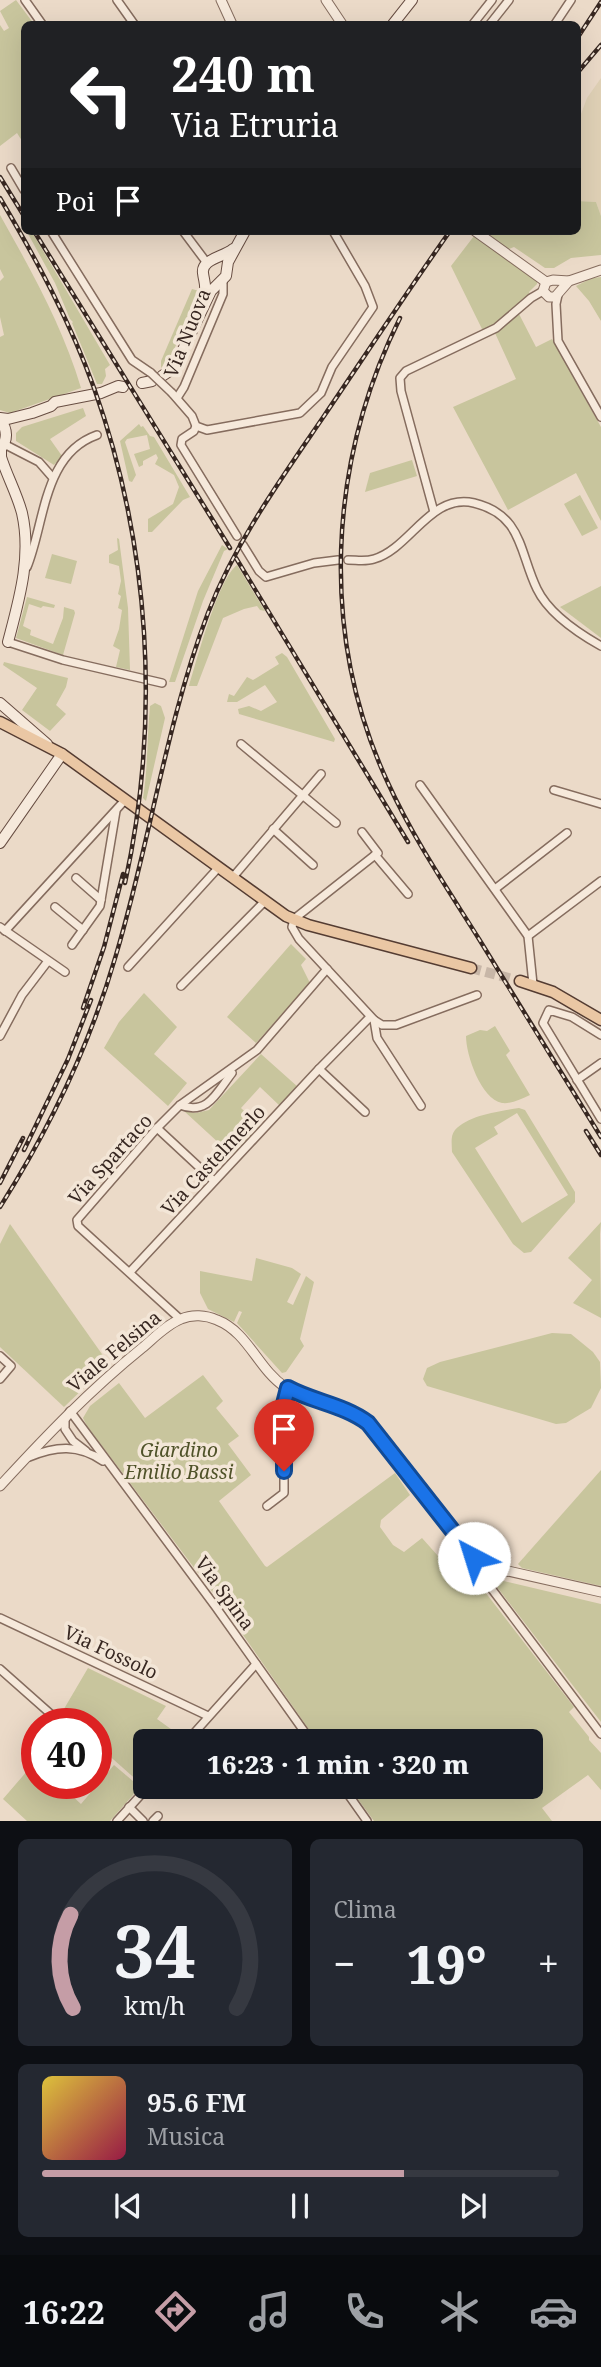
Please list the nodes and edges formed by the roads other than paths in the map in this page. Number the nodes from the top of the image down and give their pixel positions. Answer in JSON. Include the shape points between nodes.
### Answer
{"nodes":[{"id":1,"x":117,"y":0,"type":"edge"},
{"id":2,"x":220,"y":0,"type":"edge"},
{"id":3,"x":327,"y":0,"type":"edge"},
{"id":4,"x":492,"y":0,"type":"edge"},
{"id":5,"x":509,"y":0,"type":"edge"},
{"id":6,"x":571,"y":0,"type":"edge"},
{"id":7,"x":29,"y":1,"type":"edge"},
{"id":8,"x":408,"y":2,"type":"edge"},
{"id":9,"x":40,"y":21,"type":"edge"},
{"id":10,"x":132,"y":21,"type":"edge"},
{"id":11,"x":230,"y":21,"type":"edge"},
{"id":12,"x":340,"y":21,"type":"edge"},
{"id":13,"x":395,"y":21,"type":"edge"},
{"id":14,"x":475,"y":21,"type":"edge"},
{"id":15,"x":492,"y":21,"type":"edge"},
{"id":16,"x":557,"y":21,"type":"edge"},
{"id":17,"x":11,"y":168,"type":"dead end"},
{"id":18,"x":21,"y":185,"type":"edge"},
{"id":19,"x":54,"y":235,"type":"edge"},
{"id":20,"x":187,"y":235,"type":"edge"},
{"id":21,"x":335,"y":235,"type":"edge"},
{"id":22,"x":480,"y":235,"type":"edge"},
{"id":23,"x":243,"y":236,"type":"edge"},
{"id":24,"x":211,"y":261,"type":"junction"},
{"id":25,"x":226,"y":268,"type":"junction"},
{"id":26,"x":601,"y":270,"type":"edge"},
{"id":27,"x":205,"y":279,"type":"junction"},
{"id":28,"x":220,"y":282,"type":"junction"},
{"id":29,"x":552,"y":290,"type":"junction"},
{"id":30,"x":199,"y":312,"type":"junction"},
{"id":31,"x":152,"y":378,"type":"junction"},
{"id":32,"x":124,"y":387,"type":"dead end"},
{"id":33,"x":176,"y":397,"type":"junction"},
{"id":34,"x":32,"y":413,"type":"junction"},
{"id":35,"x":601,"y":418,"type":"edge"},
{"id":36,"x":0,"y":419,"type":"edge"},
{"id":37,"x":197,"y":426,"type":"junction"},
{"id":38,"x":7,"y":433,"type":"junction"},
{"id":39,"x":97,"y":435,"type":"dead end"},
{"id":40,"x":2,"y":448,"type":"edge"},
{"id":41,"x":3,"y":471,"type":"edge"},
{"id":42,"x":53,"y":478,"type":"junction"},
{"id":43,"x":434,"y":512,"type":"junction"},
{"id":44,"x":24,"y":531,"type":"junction"},
{"id":45,"x":38,"y":533,"type":"junction"},
{"id":46,"x":237,"y":536,"type":"dead end"},
{"id":47,"x":243,"y":545,"type":"dead end"},
{"id":48,"x":338,"y":560,"type":"dead end"},
{"id":49,"x":348,"y":560,"type":"dead end"},
{"id":50,"x":25,"y":570,"type":"junction"},
{"id":51,"x":8,"y":642,"type":"joint"},
{"id":52,"x":601,"y":646,"type":"edge"},
{"id":53,"x":162,"y":683,"type":"dead end"},
{"id":54,"x":0,"y":704,"type":"edge"},
{"id":55,"x":0,"y":722,"type":"edge"},
{"id":56,"x":241,"y":744,"type":"dead end"},
{"id":57,"x":50,"y":747,"type":"junction"},
{"id":58,"x":62,"y":754,"type":"junction"},
{"id":59,"x":321,"y":774,"type":"dead end"},
{"id":60,"x":420,"y":785,"type":"dead end"},
{"id":61,"x":554,"y":790,"type":"dead end"},
{"id":62,"x":303,"y":795,"type":"junction"},
{"id":63,"x":125,"y":800,"type":"junction"},
{"id":64,"x":601,"y":804,"type":"edge"},
{"id":65,"x":116,"y":810,"type":"junction"},
{"id":66,"x":336,"y":823,"type":"dead end"},
{"id":67,"x":273,"y":829,"type":"junction"},
{"id":68,"x":362,"y":832,"type":"dead end"},
{"id":69,"x":567,"y":833,"type":"dead end"},
{"id":70,"x":0,"y":843,"type":"edge"},
{"id":71,"x":375,"y":855,"type":"junction"},
{"id":72,"x":313,"y":865,"type":"dead end"},
{"id":73,"x":219,"y":867,"type":"junction"},
{"id":74,"x":76,"y":877,"type":"dead end"},
{"id":75,"x":233,"y":877,"type":"junction"},
{"id":76,"x":601,"y":881,"type":"edge"},
{"id":77,"x":495,"y":889,"type":"junction"},
{"id":78,"x":408,"y":894,"type":"dead end"},
{"id":79,"x":101,"y":900,"type":"junction"},
{"id":80,"x":265,"y":901,"type":"junction"},
{"id":81,"x":55,"y":907,"type":"dead end"},
{"id":82,"x":294,"y":919,"type":"junction"},
{"id":83,"x":2,"y":929,"type":"edge"},
{"id":84,"x":83,"y":930,"type":"junction"},
{"id":85,"x":528,"y":936,"type":"junction"},
{"id":86,"x":72,"y":945,"type":"dead end"},
{"id":87,"x":48,"y":961,"type":"junction"},
{"id":88,"x":128,"y":967,"type":"dead end"},
{"id":89,"x":471,"y":968,"type":"tunnel mouth"},
{"id":90,"x":327,"y":969,"type":"junction"},
{"id":91,"x":65,"y":972,"type":"dead end"},
{"id":92,"x":520,"y":981,"type":"tunnel mouth"},
{"id":93,"x":533,"y":984,"type":"junction"},
{"id":94,"x":181,"y":986,"type":"dead end"},
{"id":95,"x":477,"y":995,"type":"dead end"},
{"id":96,"x":599,"y":1015,"type":"edge"},
{"id":97,"x":372,"y":1019,"type":"junction"},
{"id":98,"x":601,"y":1035,"type":"edge"},
{"id":99,"x":0,"y":1036,"type":"edge"},
{"id":100,"x":601,"y":1063,"type":"edge"},
{"id":101,"x":236,"y":1068,"type":"junction"},
{"id":102,"x":319,"y":1069,"type":"junction"},
{"id":103,"x":577,"y":1080,"type":"junction"},
{"id":104,"x":180,"y":1105,"type":"junction"},
{"id":105,"x":421,"y":1106,"type":"dead end"},
{"id":106,"x":365,"y":1112,"type":"dead end"},
{"id":107,"x":601,"y":1119,"type":"edge"},
{"id":108,"x":157,"y":1128,"type":"junction"},
{"id":109,"x":214,"y":1181,"type":"junction"},
{"id":110,"x":130,"y":1272,"type":"junction"},
{"id":111,"x":180,"y":1319,"type":"junction"},
{"id":112,"x":0,"y":1356,"type":"edge"},
{"id":113,"x":0,"y":1378,"type":"edge"},
{"id":114,"x":288,"y":1388,"type":"junction"},
{"id":115,"x":70,"y":1411,"type":"junction"},
{"id":116,"x":86,"y":1451,"type":"junction"},
{"id":117,"x":26,"y":1458,"type":"junction"},
{"id":118,"x":110,"y":1465,"type":"junction"},
{"id":119,"x":0,"y":1486,"type":"edge"},
{"id":120,"x":267,"y":1506,"type":"dead end"},
{"id":121,"x":478,"y":1563,"type":"junction"},
{"id":122,"x":501,"y":1570,"type":"junction"},
{"id":123,"x":488,"y":1580,"type":"junction"},
{"id":124,"x":601,"y":1592,"type":"edge"},
{"id":125,"x":0,"y":1618,"type":"edge"},
{"id":126,"x":256,"y":1664,"type":"junction"},
{"id":127,"x":0,"y":1668,"type":"edge"},
{"id":128,"x":44,"y":1708,"type":"edge"},
{"id":129,"x":208,"y":1716,"type":"junction"},
{"id":130,"x":197,"y":1729,"type":"edge"},
{"id":131,"x":302,"y":1729,"type":"edge"},
{"id":132,"x":601,"y":1734,"type":"edge"},
{"id":133,"x":137,"y":1799,"type":"edge"},
{"id":134,"x":351,"y":1799,"type":"edge"},
{"id":135,"x":129,"y":1807,"type":"junction"},
{"id":136,"x":117,"y":1821,"type":"edge"},
{"id":137,"x":143,"y":1821,"type":"edge"},
{"id":138,"x":367,"y":1821,"type":"edge"}],
"edges":[{"from":1,"to":10,"type":"street"},
{"from":2,"to":11,"type":"street"},
{"from":3,"to":12,"type":"street"},
{"from":4,"to":14,"type":"street"},
{"from":5,"to":15,"type":"street"},
{"from":6,"to":16,"type":"street"},
{"from":7,"to":9,"type":"street"},
{"from":8,"to":13,"type":"main road"},
{"from":17,"to":18,"type":"street"},
{"from":19,"to":31,"type":"street","name":"Via Nuova","via":[[132,360]]},
{"from":20,"to":24,"type":"street"},
{"from":21,"to":37,"type":"street","via":[[373,307],[330,370],[321,393],[296,415],[207,430]]},
{"from":22,"to":29,"type":"street"},
{"from":23,"to":24,"type":"main road","name":"Via Nuova","via":[[227,254]]},
{"from":23,"to":25,"type":"main road","name":"Via Nuova"},
{"from":24,"to":25,"type":"main road","via":[[222,261]]},
{"from":24,"to":27,"type":"main road","via":[[203,271]]},
{"from":25,"to":28,"type":"main road"},
{"from":26,"to":29,"type":"street"},
{"from":27,"to":28,"type":"main road"},
{"from":27,"to":30,"type":"main road"},
{"from":28,"to":30,"type":"main road"},
{"from":28,"to":33,"type":"street","name":"Via Nuova","via":[[223,295]]},
{"from":29,"to":35,"type":"street","via":[[558,341]]},
{"from":29,"to":43,"type":"street","via":[[531,298],[496,328],[400,377]]},
{"from":30,"to":31,"type":"main road","via":[[174,366]]},
{"from":31,"to":33,"type":"street","name":"Via Nuova","bridge":true},
{"from":32,"to":34,"type":"main road"},
{"from":33,"to":37,"type":"street"},
{"from":34,"to":36,"type":"main road"},
{"from":34,"to":38,"type":"main road"},
{"from":36,"to":38,"type":"main road"},
{"from":37,"to":46,"type":"street","via":[[181,445]]},
{"from":38,"to":40,"type":"main road"},
{"from":39,"to":42,"type":"street","via":[[74,449]]},
{"from":40,"to":41,"type":"main road"},
{"from":40,"to":42,"type":"street","via":[[39,462]]},
{"from":41,"to":44,"type":"main road","via":[[22,512]]},
{"from":42,"to":45,"type":"street"},
{"from":43,"to":49,"type":"street","via":[[387,553],[371,560]]},
{"from":43,"to":52,"type":"street","via":[[469,502],[506,520],[519,539],[537,590],[562,620]]},
{"from":44,"to":45,"type":"street"},
{"from":44,"to":50,"type":"main road"},
{"from":45,"to":50,"type":"street"},
{"from":47,"to":48,"type":"street","via":[[266,576]]},
{"from":50,"to":51,"type":"main road"},
{"from":51,"to":53,"type":"street"},
{"from":54,"to":57,"type":"main road"},
{"from":55,"to":57,"type":"main road"},
{"from":56,"to":62,"type":"street"},
{"from":57,"to":58,"type":"main road"},
{"from":58,"to":63,"type":"main road"},
{"from":58,"to":70,"type":"main road"},
{"from":59,"to":62,"type":"street"},
{"from":60,"to":77,"type":"street"},
{"from":61,"to":64,"type":"street"},
{"from":62,"to":66,"type":"street"},
{"from":62,"to":67,"type":"street"},
{"from":63,"to":65,"type":"street"},
{"from":63,"to":73,"type":"main road"},
{"from":65,"to":79,"type":"street"},
{"from":65,"to":83,"type":"street"},
{"from":67,"to":72,"type":"street"},
{"from":67,"to":75,"type":"street"},
{"from":68,"to":71,"type":"street"},
{"from":69,"to":77,"type":"street"},
{"from":71,"to":78,"type":"street"},
{"from":71,"to":82,"type":"street"},
{"from":73,"to":75,"type":"main road"},
{"from":73,"to":88,"type":"street"},
{"from":74,"to":79,"type":"street"},
{"from":75,"to":80,"type":"main road"},
{"from":76,"to":85,"type":"street"},
{"from":77,"to":85,"type":"street"},
{"from":79,"to":84,"type":"street"},
{"from":80,"to":82,"type":"main road"},
{"from":80,"to":94,"type":"street"},
{"from":81,"to":84,"type":"street"},
{"from":82,"to":89,"type":"main road"},
{"from":82,"to":90,"type":"street","via":[[295,934]]},
{"from":83,"to":87,"type":"street"},
{"from":84,"to":86,"type":"street"},
{"from":85,"to":93,"type":"street"},
{"from":87,"to":91,"type":"street"},
{"from":87,"to":99,"type":"street","via":[[22,995]]},
{"from":90,"to":97,"type":"street"},
{"from":90,"to":101,"type":"street","name":"Via Spartaco"},
{"from":92,"to":93,"type":"main road"},
{"from":93,"to":96,"type":"main road"},
{"from":95,"to":97,"type":"street","via":[[396,1025]]},
{"from":97,"to":102,"type":"street","name":"Via Castelmerlo"},
{"from":97,"to":105,"type":"street","via":[[377,1038]]},
{"from":98,"to":103,"type":"street","via":[[550,1010],[543,1023]]},
{"from":100,"to":103,"type":"street"},
{"from":101,"to":104,"type":"street","name":"Via Spartaco"},
{"from":101,"to":104,"type":"street","name":"Via Spartaco","via":[[203,1107],[195,1110]]},
{"from":102,"to":106,"type":"street"},
{"from":102,"to":109,"type":"street","name":"Via Castelmerlo"},
{"from":103,"to":107,"type":"street"},
{"from":104,"to":108,"type":"street","name":"Via Spartaco"},
{"from":108,"to":109,"type":"street"},
{"from":108,"to":110,"type":"street","name":"Via Spartaco","via":[[76,1222]]},
{"from":109,"to":110,"type":"street","name":"Via Castelmerlo"},
{"from":110,"to":111,"type":"street","name":"Via Spartaco"},
{"from":111,"to":114,"type":"street","name":"Viale Felsina","via":[[208,1317],[230,1326]]},
{"from":111,"to":115,"type":"street","name":"Viale Felsina"},
{"from":112,"to":113,"type":"street","via":[[11,1366]]},
{"from":114,"to":120,"type":"street","via":[[284,1493]]},
{"from":114,"to":121,"type":"street","name":"Viale Felsina","via":[[352,1412],[368,1423]]},
{"from":115,"to":116,"type":"street","name":"Via Spina","via":[[65,1429]]},
{"from":115,"to":117,"type":"street","name":"Viale Felsina"},
{"from":115,"to":118,"type":"street","name":"Via Spina"},
{"from":116,"to":117,"type":"street","name":"Via Spina","via":[[55,1448]]},
{"from":116,"to":118,"type":"street","name":"Via Spina"},
{"from":117,"to":119,"type":"street","name":"Viale Felsina"},
{"from":118,"to":126,"type":"street","name":"Via Spina"},
{"from":121,"to":122,"type":"street","via":[[492,1560]]},
{"from":121,"to":123,"type":"street","name":"Viale Felsina","via":[[480,1575]]},
{"from":122,"to":123,"type":"street"},
{"from":122,"to":124,"type":"street"},
{"from":123,"to":132,"type":"street"},
{"from":125,"to":129,"type":"street","name":"Via Fossolo"},
{"from":126,"to":129,"type":"street"},
{"from":126,"to":131,"type":"street","name":"Via Spina"},
{"from":127,"to":128,"type":"street"},
{"from":129,"to":130,"type":"street"},
{"from":133,"to":135,"type":"street"},
{"from":134,"to":138,"type":"street"},
{"from":135,"to":136,"type":"street"},
{"from":135,"to":137,"type":"street"}]}
